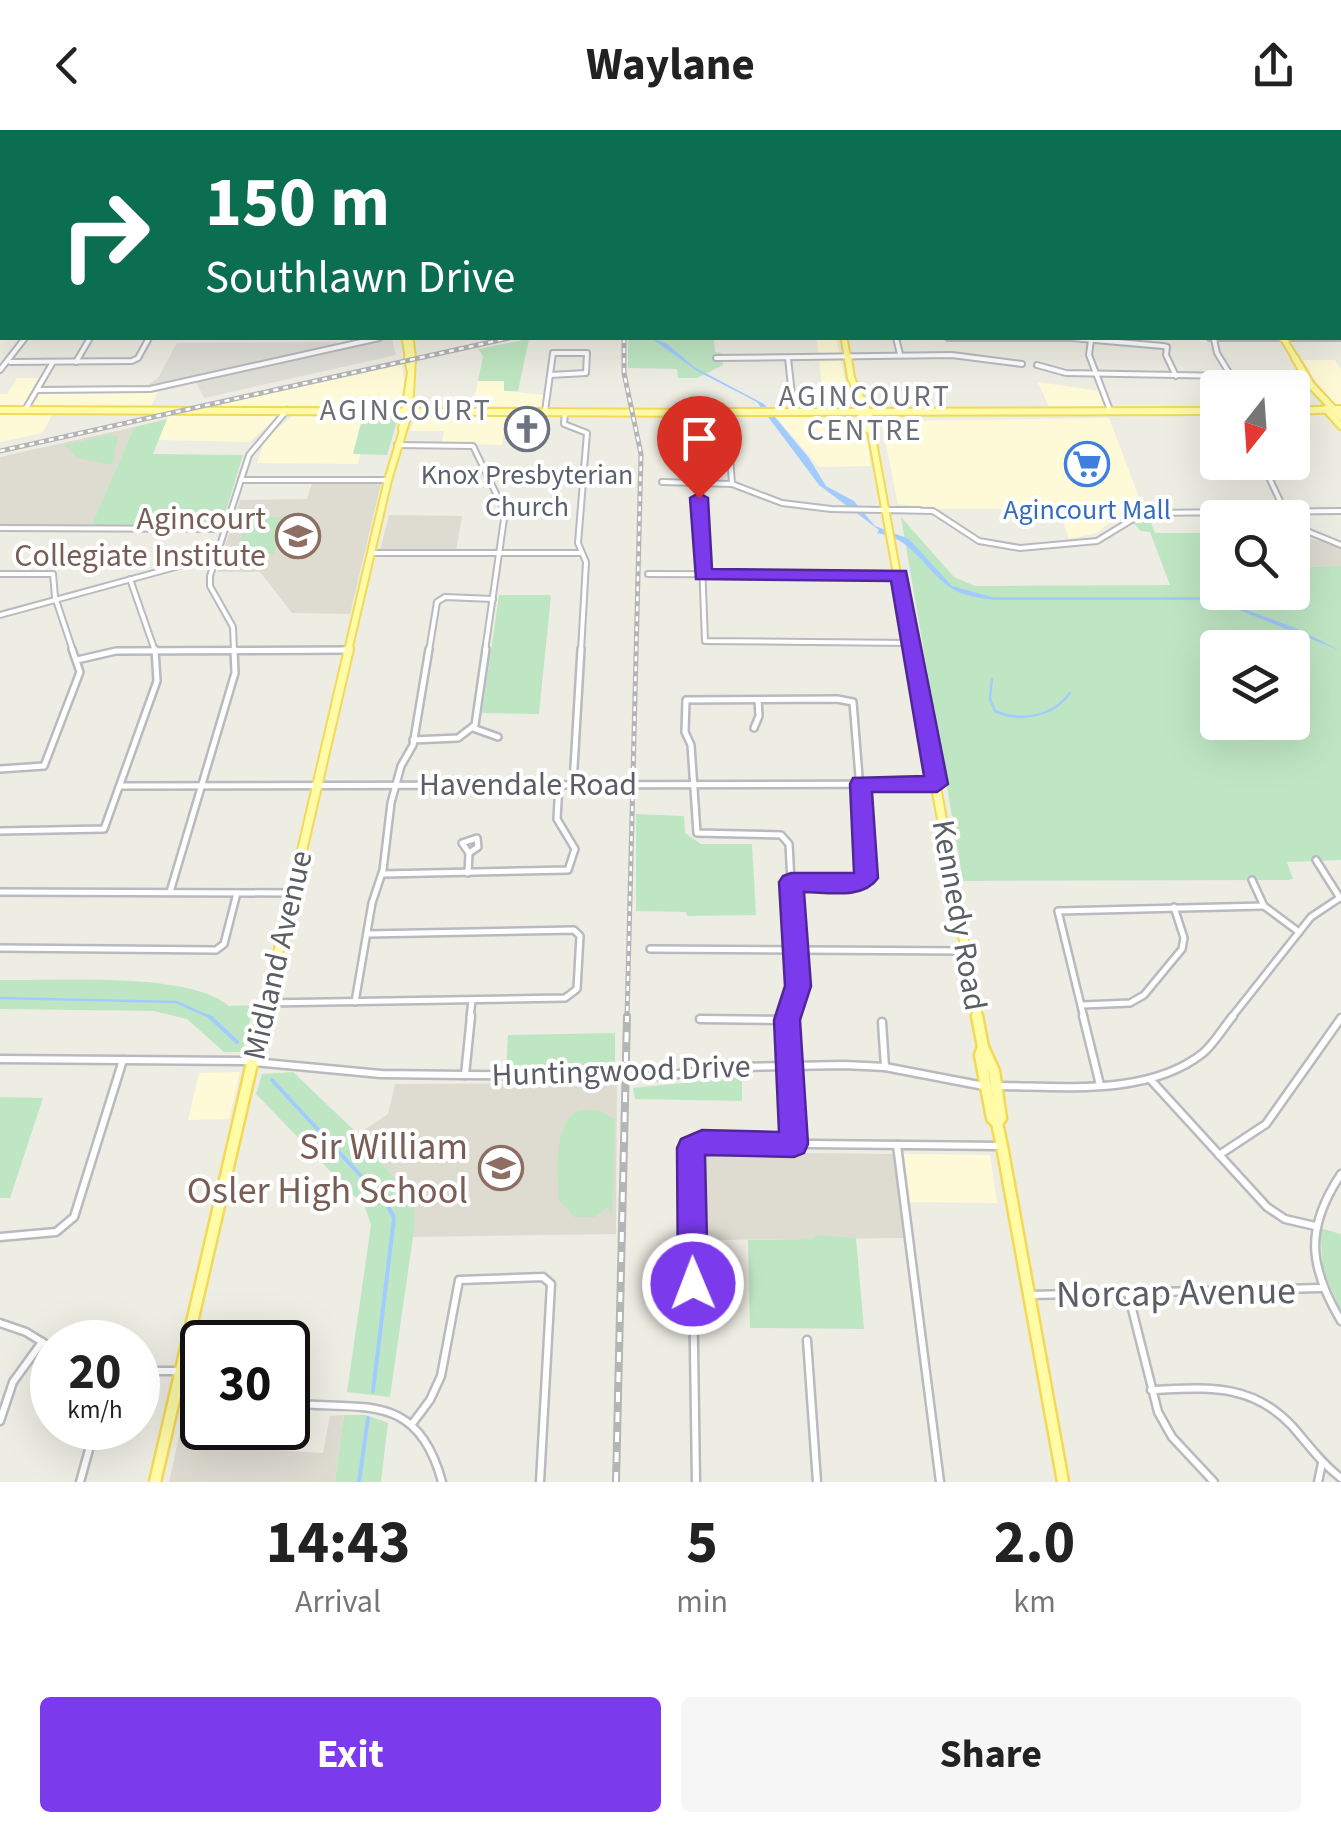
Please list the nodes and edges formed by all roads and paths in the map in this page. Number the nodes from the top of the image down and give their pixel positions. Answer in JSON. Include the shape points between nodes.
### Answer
{"nodes":[{"id":1,"x":24,"y":340,"type":"edge"},
{"id":2,"x":89,"y":340,"type":"edge"},
{"id":3,"x":148,"y":340,"type":"edge"},
{"id":4,"x":370,"y":340,"type":"edge"},
{"id":5,"x":408,"y":340,"type":"edge"},
{"id":6,"x":844,"y":340,"type":"edge"},
{"id":7,"x":896,"y":340,"type":"edge"},
{"id":8,"x":1091,"y":340,"type":"edge"},
{"id":9,"x":1102,"y":340,"type":"edge"},
{"id":10,"x":1213,"y":340,"type":"edge"},
{"id":11,"x":1284,"y":340,"type":"edge"},
{"id":12,"x":900,"y":355,"type":"junction"},
{"id":13,"x":848,"y":357,"type":"junction"},
{"id":14,"x":716,"y":358,"type":"dead end"},
{"id":15,"x":788,"y":358,"type":"junction"},
{"id":16,"x":10,"y":362,"type":"junction"},
{"id":17,"x":53,"y":362,"type":"junction"},
{"id":18,"x":76,"y":362,"type":"junction"},
{"id":19,"x":1022,"y":364,"type":"dead end"},
{"id":20,"x":1036,"y":366,"type":"dead end"},
{"id":21,"x":0,"y":370,"type":"edge"},
{"id":22,"x":1097,"y":374,"type":"junction"},
{"id":23,"x":550,"y":375,"type":"junction"},
{"id":24,"x":1176,"y":376,"type":"junction"},
{"id":25,"x":37,"y":390,"type":"junction"},
{"id":26,"x":0,"y":410,"type":"edge"},
{"id":27,"x":25,"y":410,"type":"junction"},
{"id":28,"x":287,"y":410,"type":"junction"},
{"id":29,"x":406,"y":410,"type":"junction"},
{"id":30,"x":1310,"y":411,"type":"edge"},
{"id":31,"x":545,"y":412,"type":"junction"},
{"id":32,"x":565,"y":412,"type":"junction"},
{"id":33,"x":727,"y":412,"type":"junction"},
{"id":34,"x":1111,"y":412,"type":"junction"},
{"id":35,"x":1200,"y":412,"type":"edge"},
{"id":36,"x":1336,"y":412,"type":"edge"},
{"id":37,"x":794,"y":413,"type":"junction"},
{"id":38,"x":865,"y":413,"type":"junction"},
{"id":39,"x":1341,"y":426,"type":"edge"},
{"id":40,"x":397,"y":445,"type":"junction"},
{"id":41,"x":486,"y":472,"type":"junction"},
{"id":42,"x":584,"y":472,"type":"junction"},
{"id":43,"x":241,"y":480,"type":"junction"},
{"id":44,"x":388,"y":480,"type":"junction"},
{"id":45,"x":662,"y":482,"type":"dead end"},
{"id":46,"x":699,"y":484,"type":"junction"},
{"id":47,"x":732,"y":484,"type":"junction"},
{"id":48,"x":888,"y":510,"type":"junction"},
{"id":49,"x":1341,"y":511,"type":"edge"},
{"id":50,"x":1310,"y":513,"type":"edge"},
{"id":51,"x":1200,"y":514,"type":"edge"},
{"id":52,"x":0,"y":528,"type":"edge"},
{"id":53,"x":226,"y":529,"type":"junction"},
{"id":54,"x":1310,"y":532,"type":"edge"},
{"id":55,"x":1341,"y":545,"type":"edge"},
{"id":56,"x":371,"y":553,"type":"junction"},
{"id":57,"x":582,"y":553,"type":"junction"},
{"id":58,"x":501,"y":554,"type":"junction"},
{"id":59,"x":216,"y":556,"type":"junction"},
{"id":60,"x":0,"y":574,"type":"edge"},
{"id":61,"x":648,"y":574,"type":"dead end"},
{"id":62,"x":702,"y":575,"type":"junction"},
{"id":63,"x":900,"y":576,"type":"junction"},
{"id":64,"x":130,"y":580,"type":"junction"},
{"id":65,"x":493,"y":599,"type":"junction"},
{"id":66,"x":56,"y":600,"type":"junction"},
{"id":67,"x":0,"y":616,"type":"edge"},
{"id":68,"x":912,"y":643,"type":"junction"},
{"id":69,"x":156,"y":650,"type":"junction"},
{"id":70,"x":236,"y":650,"type":"junction"},
{"id":71,"x":348,"y":650,"type":"junction"},
{"id":72,"x":77,"y":660,"type":"junction"},
{"id":73,"x":758,"y":700,"type":"junction"},
{"id":74,"x":474,"y":728,"type":"junction"},
{"id":75,"x":754,"y":728,"type":"dead end"},
{"id":76,"x":498,"y":738,"type":"dead end"},
{"id":77,"x":414,"y":740,"type":"junction"},
{"id":78,"x":0,"y":769,"type":"edge"},
{"id":79,"x":317,"y":784,"type":"junction"},
{"id":80,"x":559,"y":784,"type":"junction"},
{"id":81,"x":573,"y":784,"type":"junction"},
{"id":82,"x":692,"y":784,"type":"junction"},
{"id":83,"x":861,"y":784,"type":"junction"},
{"id":84,"x":937,"y":784,"type":"junction"},
{"id":85,"x":396,"y":785,"type":"junction"},
{"id":86,"x":120,"y":786,"type":"junction"},
{"id":87,"x":204,"y":786,"type":"junction"},
{"id":88,"x":0,"y":831,"type":"edge"},
{"id":89,"x":469,"y":854,"type":"dead end"},
{"id":90,"x":1316,"y":860,"type":"dead end"},
{"id":91,"x":382,"y":874,"type":"junction"},
{"id":92,"x":468,"y":874,"type":"junction"},
{"id":93,"x":1252,"y":880,"type":"dead end"},
{"id":94,"x":791,"y":882,"type":"junction"},
{"id":95,"x":0,"y":892,"type":"edge"},
{"id":96,"x":170,"y":892,"type":"junction"},
{"id":97,"x":237,"y":893,"type":"junction"},
{"id":98,"x":291,"y":894,"type":"junction"},
{"id":99,"x":1341,"y":898,"type":"edge"},
{"id":100,"x":1264,"y":906,"type":"junction"},
{"id":101,"x":1174,"y":907,"type":"junction"},
{"id":102,"x":1299,"y":932,"type":"junction"},
{"id":103,"x":367,"y":934,"type":"junction"},
{"id":104,"x":0,"y":948,"type":"edge"},
{"id":105,"x":650,"y":949,"type":"dead end"},
{"id":106,"x":796,"y":950,"type":"junction"},
{"id":107,"x":965,"y":951,"type":"junction"},
{"id":108,"x":472,"y":1000,"type":"junction"},
{"id":109,"x":355,"y":1002,"type":"junction"},
{"id":110,"x":266,"y":1003,"type":"junction"},
{"id":111,"x":1082,"y":1004,"type":"junction"},
{"id":112,"x":1341,"y":1018,"type":"edge"},
{"id":113,"x":700,"y":1019,"type":"dead end"},
{"id":114,"x":787,"y":1020,"type":"junction"},
{"id":115,"x":882,"y":1022,"type":"dead end"},
{"id":116,"x":0,"y":1059,"type":"edge"},
{"id":117,"x":123,"y":1060,"type":"junction"},
{"id":118,"x":252,"y":1062,"type":"junction"},
{"id":119,"x":789,"y":1065,"type":"junction"},
{"id":120,"x":885,"y":1066,"type":"junction"},
{"id":121,"x":464,"y":1075,"type":"junction"},
{"id":122,"x":1150,"y":1079,"type":"junction"},
{"id":123,"x":1100,"y":1085,"type":"junction"},
{"id":124,"x":991,"y":1086,"type":"junction"},
{"id":125,"x":794,"y":1144,"type":"junction"},
{"id":126,"x":897,"y":1145,"type":"junction"},
{"id":127,"x":1002,"y":1146,"type":"junction"},
{"id":128,"x":1219,"y":1155,"type":"junction"},
{"id":129,"x":1341,"y":1174,"type":"edge"},
{"id":130,"x":1314,"y":1226,"type":"junction"},
{"id":131,"x":0,"y":1237,"type":"edge"},
{"id":132,"x":1321,"y":1288,"type":"junction"},
{"id":133,"x":1128,"y":1293,"type":"junction"},
{"id":134,"x":1030,"y":1295,"type":"junction"},
{"id":135,"x":192,"y":1320,"type":"edge"},
{"id":136,"x":1341,"y":1321,"type":"edge"},
{"id":137,"x":0,"y":1323,"type":"edge"},
{"id":138,"x":30,"y":1337,"type":"edge"},
{"id":139,"x":807,"y":1340,"type":"dead end"},
{"id":140,"x":30,"y":1359,"type":"edge"},
{"id":141,"x":160,"y":1370,"type":"edge"},
{"id":142,"x":180,"y":1370,"type":"joint"},
{"id":143,"x":1151,"y":1390,"type":"junction"},
{"id":144,"x":310,"y":1404,"type":"edge"},
{"id":145,"x":0,"y":1421,"type":"edge"},
{"id":146,"x":412,"y":1424,"type":"junction"},
{"id":147,"x":89,"y":1450,"type":"edge"},
{"id":148,"x":1322,"y":1463,"type":"junction"},
{"id":149,"x":1341,"y":1478,"type":"edge"},
{"id":150,"x":80,"y":1482,"type":"edge"},
{"id":151,"x":154,"y":1482,"type":"edge"},
{"id":152,"x":442,"y":1482,"type":"edge"},
{"id":153,"x":540,"y":1482,"type":"edge"},
{"id":154,"x":696,"y":1482,"type":"edge"},
{"id":155,"x":817,"y":1482,"type":"edge"},
{"id":156,"x":940,"y":1482,"type":"edge"},
{"id":157,"x":1063,"y":1482,"type":"edge"},
{"id":158,"x":1214,"y":1482,"type":"edge"},
{"id":159,"x":1318,"y":1482,"type":"edge"}],
"edges":[{"from":1,"to":16,"type":"street"},
{"from":2,"to":18,"type":"street"},
{"from":3,"to":18,"type":"street","via":[[135,360]]},
{"from":4,"to":25,"type":"street","via":[[148,389]]},
{"from":5,"to":29,"type":"main road","name":"Midland Avenue"},
{"from":6,"to":13,"type":"main road","name":"Kennedy Road"},
{"from":7,"to":12,"type":"street"},
{"from":8,"to":22,"type":"street"},
{"from":9,"to":24,"type":"street","via":[[1166,346]]},
{"from":10,"to":24,"type":"street","via":[[1231,376]]},
{"from":11,"to":36,"type":"main road"},
{"from":12,"to":13,"type":"street"},
{"from":12,"to":19,"type":"street"},
{"from":13,"to":15,"type":"street"},
{"from":13,"to":38,"type":"main road","name":"Kennedy Road"},
{"from":14,"to":15,"type":"street"},
{"from":15,"to":37,"type":"street"},
{"from":16,"to":17,"type":"street"},
{"from":16,"to":21,"type":"street"},
{"from":17,"to":18,"type":"street"},
{"from":17,"to":25,"type":"street"},
{"from":20,"to":22,"type":"street"},
{"from":22,"to":24,"type":"street"},
{"from":22,"to":34,"type":"street"},
{"from":23,"to":23,"type":"street","via":[[586,374],[588,353],[554,352]]},
{"from":23,"to":31,"type":"street"},
{"from":25,"to":27,"type":"street"},
{"from":26,"to":27,"type":"main road"},
{"from":27,"to":28,"type":"main road"},
{"from":28,"to":29,"type":"main road"},
{"from":28,"to":43,"type":"street","via":[[256,439]]},
{"from":29,"to":31,"type":"main road"},
{"from":29,"to":40,"type":"main road","name":"Midland Avenue"},
{"from":30,"to":36,"type":"main road"},
{"from":31,"to":32,"type":"main road"},
{"from":32,"to":33,"type":"main road"},
{"from":32,"to":42,"type":"street","via":[[564,424],[587,434]]},
{"from":33,"to":37,"type":"main road"},
{"from":33,"to":47,"type":"street"},
{"from":34,"to":35,"type":"main road"},
{"from":34,"to":38,"type":"main road"},
{"from":36,"to":39,"type":"main road"},
{"from":37,"to":38,"type":"main road"},
{"from":38,"to":48,"type":"main road","name":"Kennedy Road"},
{"from":40,"to":41,"type":"street","via":[[472,446]]},
{"from":40,"to":44,"type":"main road","name":"Midland Avenue"},
{"from":41,"to":42,"type":"street"},
{"from":41,"to":58,"type":"street","via":[[505,512]]},
{"from":42,"to":57,"type":"street"},
{"from":43,"to":44,"type":"street"},
{"from":43,"to":53,"type":"street"},
{"from":44,"to":56,"type":"main road","name":"Midland Avenue"},
{"from":45,"to":46,"type":"street"},
{"from":46,"to":47,"type":"street"},
{"from":46,"to":62,"type":"street"},
{"from":47,"to":48,"type":"street","via":[[782,503]]},
{"from":48,"to":51,"type":"street","via":[[943,514],[983,542],[1020,546],[1094,542],[1143,513]]},
{"from":48,"to":63,"type":"main road","name":"Kennedy Road"},
{"from":49,"to":50,"type":"street"},
{"from":52,"to":53,"type":"street"},
{"from":53,"to":59,"type":"street"},
{"from":54,"to":55,"type":"street"},
{"from":56,"to":58,"type":"street"},
{"from":56,"to":71,"type":"main road","name":"Midland Avenue"},
{"from":57,"to":58,"type":"street"},
{"from":57,"to":81,"type":"street"},
{"from":58,"to":65,"type":"street"},
{"from":59,"to":64,"type":"street"},
{"from":59,"to":70,"type":"street","via":[[210,586],[233,627]]},
{"from":60,"to":66,"type":"street","via":[[53,574]]},
{"from":61,"to":62,"type":"street"},
{"from":62,"to":63,"type":"street"},
{"from":62,"to":68,"type":"street","via":[[705,642]]},
{"from":63,"to":68,"type":"main road","name":"Kennedy Road"},
{"from":64,"to":66,"type":"street"},
{"from":64,"to":69,"type":"street"},
{"from":65,"to":74,"type":"street"},
{"from":65,"to":77,"type":"street","via":[[437,602]]},
{"from":66,"to":67,"type":"street"},
{"from":66,"to":72,"type":"street"},
{"from":68,"to":84,"type":"main road","name":"Kennedy Road"},
{"from":69,"to":70,"type":"street"},
{"from":69,"to":72,"type":"street"},
{"from":69,"to":86,"type":"street","via":[[157,681]]},
{"from":70,"to":71,"type":"street"},
{"from":70,"to":87,"type":"street"},
{"from":71,"to":79,"type":"main road","name":"Midland Avenue"},
{"from":72,"to":78,"type":"street","via":[[78,683],[44,766]]},
{"from":73,"to":75,"type":"street"},
{"from":73,"to":82,"type":"street","via":[[686,700]]},
{"from":73,"to":83,"type":"street","via":[[852,701]]},
{"from":74,"to":76,"type":"street"},
{"from":74,"to":77,"type":"street","via":[[458,738]]},
{"from":77,"to":85,"type":"street"},
{"from":79,"to":85,"type":"street","name":"Havendale Road"},
{"from":79,"to":87,"type":"street","name":"Havendale Road"},
{"from":79,"to":98,"type":"main road","name":"Midland Avenue"},
{"from":80,"to":81,"type":"street","name":"Havendale Road"},
{"from":80,"to":85,"type":"street","name":"Havendale Road"},
{"from":80,"to":92,"type":"street","via":[[557,819],[575,843],[570,868]]},
{"from":81,"to":82,"type":"street","name":"Havendale Road"},
{"from":82,"to":83,"type":"street","name":"Havendale Road"},
{"from":82,"to":94,"type":"street","via":[[697,833],[784,836]]},
{"from":83,"to":84,"type":"street","name":"Havendale Road"},
{"from":83,"to":94,"type":"street","via":[[866,878]]},
{"from":84,"to":107,"type":"main road","name":"Kennedy Road"},
{"from":85,"to":91,"type":"street"},
{"from":86,"to":87,"type":"street","name":"Havendale Road"},
{"from":86,"to":88,"type":"street","via":[[104,829]]},
{"from":87,"to":96,"type":"street"},
{"from":89,"to":92,"type":"street"},
{"from":90,"to":99,"type":"street"},
{"from":91,"to":92,"type":"street"},
{"from":91,"to":103,"type":"street"},
{"from":93,"to":100,"type":"street"},
{"from":94,"to":106,"type":"street"},
{"from":95,"to":96,"type":"street"},
{"from":96,"to":97,"type":"street"},
{"from":97,"to":98,"type":"street"},
{"from":97,"to":104,"type":"street","via":[[224,944],[216,950]]},
{"from":98,"to":110,"type":"main road","name":"Midland Avenue"},
{"from":99,"to":102,"type":"street","name":"Huntingwood Drive"},
{"from":100,"to":101,"type":"street"},
{"from":100,"to":102,"type":"street"},
{"from":101,"to":111,"type":"street","via":[[1182,949],[1144,995],[1130,1003]]},
{"from":101,"to":111,"type":"street","via":[[1058,911]]},
{"from":102,"to":122,"type":"street","name":"Huntingwood Drive","via":[[1204,1052]]},
{"from":103,"to":108,"type":"street","via":[[574,930],[580,936],[572,996]]},
{"from":103,"to":109,"type":"street"},
{"from":105,"to":106,"type":"street"},
{"from":106,"to":107,"type":"street"},
{"from":106,"to":114,"type":"street","via":[[798,992]]},
{"from":107,"to":124,"type":"main road","name":"Kennedy Road"},
{"from":108,"to":109,"type":"street"},
{"from":108,"to":121,"type":"street"},
{"from":109,"to":110,"type":"street"},
{"from":110,"to":118,"type":"main road","name":"Midland Avenue"},
{"from":111,"to":123,"type":"street"},
{"from":112,"to":128,"type":"street","via":[[1266,1124]]},
{"from":113,"to":114,"type":"street"},
{"from":114,"to":119,"type":"street"},
{"from":115,"to":120,"type":"street"},
{"from":116,"to":117,"type":"street","name":"Huntingwood Drive"},
{"from":117,"to":118,"type":"street","name":"Huntingwood Drive"},
{"from":117,"to":131,"type":"street","via":[[74,1217],[56,1232]]},
{"from":118,"to":121,"type":"street","name":"Huntingwood Drive"},
{"from":118,"to":135,"type":"main road","name":"Midland Avenue"},
{"from":119,"to":120,"type":"street","name":"Huntingwood Drive"},
{"from":119,"to":121,"type":"street","name":"Huntingwood Drive","via":[[662,1076]]},
{"from":119,"to":125,"type":"street"},
{"from":120,"to":124,"type":"street","name":"Huntingwood Drive"},
{"from":122,"to":123,"type":"street","name":"Huntingwood Drive"},
{"from":122,"to":128,"type":"street"},
{"from":123,"to":124,"type":"street","name":"Huntingwood Drive"},
{"from":124,"to":127,"type":"main road","name":"Kennedy Road"},
{"from":125,"to":126,"type":"street"},
{"from":125,"to":154,"type":"street","via":[[694,1145],[691,1152]]},
{"from":126,"to":127,"type":"street"},
{"from":126,"to":156,"type":"street"},
{"from":127,"to":134,"type":"main road","name":"Kennedy Road"},
{"from":128,"to":130,"type":"street","via":[[1267,1208]]},
{"from":129,"to":130,"type":"street"},
{"from":130,"to":132,"type":"street"},
{"from":132,"to":133,"type":"street","name":"Norcap Avenue"},
{"from":132,"to":136,"type":"street"},
{"from":133,"to":134,"type":"street","name":"Norcap Avenue"},
{"from":133,"to":143,"type":"street"},
{"from":134,"to":157,"type":"main road","name":"Kennedy Road"},
{"from":137,"to":138,"type":"street"},
{"from":139,"to":155,"type":"street"},
{"from":140,"to":145,"type":"street","via":[[13,1382]]},
{"from":141,"to":142,"type":"street"},
{"from":142,"to":151,"type":"main road","name":"Midland Avenue"},
{"from":143,"to":148,"type":"street","via":[[1248,1390],[1275,1407]]},
{"from":143,"to":158,"type":"street","via":[[1168,1431]]},
{"from":144,"to":146,"type":"street","via":[[368,1405]]},
{"from":146,"to":152,"type":"street","via":[[438,1462]]},
{"from":146,"to":153,"type":"street","via":[[442,1380],[459,1280],[543,1277],[551,1284]]},
{"from":147,"to":150,"type":"street"},
{"from":148,"to":149,"type":"street"},
{"from":148,"to":159,"type":"street"}]}
